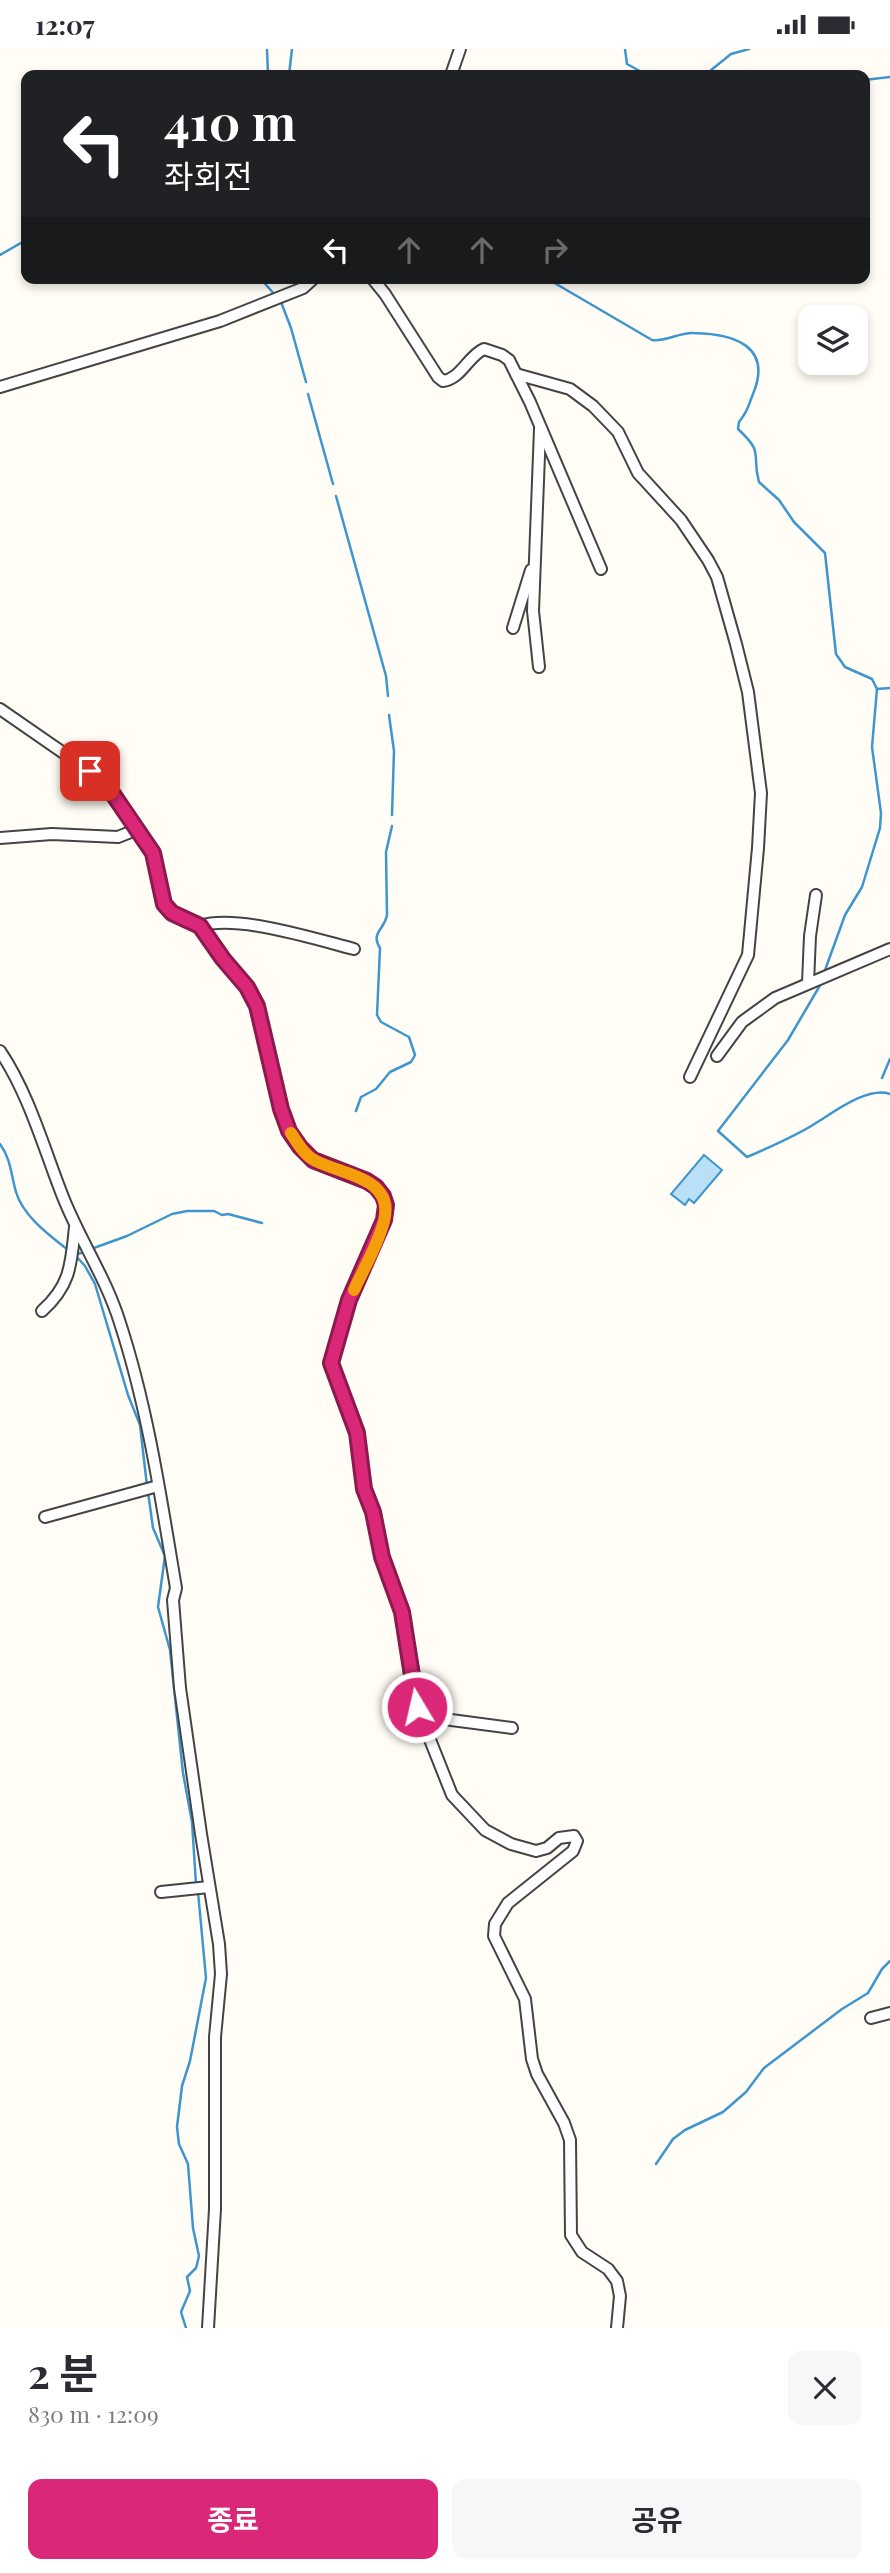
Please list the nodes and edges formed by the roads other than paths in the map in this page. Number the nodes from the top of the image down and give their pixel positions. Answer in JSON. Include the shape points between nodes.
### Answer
{"nodes":[{"id":1,"x":460,"y":49,"type":"edge"},
{"id":2,"x":453,"y":70,"type":"edge"},
{"id":3,"x":307,"y":284,"type":"edge"},
{"id":4,"x":377,"y":284,"type":"edge"},
{"id":5,"x":516,"y":374,"type":"junction"},
{"id":6,"x":0,"y":387,"type":"edge"},
{"id":7,"x":540,"y":424,"type":"junction"},
{"id":8,"x":535,"y":557,"type":"junction"},
{"id":9,"x":601,"y":569,"type":"dead end"},
{"id":10,"x":513,"y":628,"type":"dead end"},
{"id":11,"x":539,"y":667,"type":"dead end"},
{"id":12,"x":0,"y":709,"type":"edge"},
{"id":13,"x":138,"y":829,"type":"junction"},
{"id":14,"x":0,"y":838,"type":"edge"},
{"id":15,"x":816,"y":895,"type":"dead end"},
{"id":16,"x":200,"y":926,"type":"junction"},
{"id":17,"x":354,"y":949,"type":"dead end"},
{"id":18,"x":890,"y":950,"type":"edge"},
{"id":19,"x":808,"y":983,"type":"junction"},
{"id":20,"x":0,"y":1051,"type":"edge"},
{"id":21,"x":718,"y":1056,"type":"dead end"},
{"id":22,"x":690,"y":1077,"type":"dead end"},
{"id":23,"x":75,"y":1227,"type":"junction"},
{"id":24,"x":43,"y":1311,"type":"dead end"},
{"id":25,"x":158,"y":1486,"type":"junction"},
{"id":26,"x":45,"y":1517,"type":"dead end"},
{"id":27,"x":421,"y":1716,"type":"junction"},
{"id":28,"x":512,"y":1728,"type":"dead end"},
{"id":29,"x":209,"y":1887,"type":"junction"},
{"id":30,"x":161,"y":1892,"type":"dead end"},
{"id":31,"x":890,"y":2013,"type":"edge"},
{"id":32,"x":871,"y":2018,"type":"dead end"},
{"id":33,"x":208,"y":2328,"type":"edge"},
{"id":34,"x":617,"y":2328,"type":"edge"}],
"edges":[{"from":1,"to":2,"type":"street"},
{"from":3,"to":6,"type":"street","via":[[220,321]]},
{"from":4,"to":5,"type":"street","via":[[443,381],[454,377],[484,349],[509,360]]},
{"from":5,"to":7,"type":"street"},
{"from":5,"to":22,"type":"street","via":[[570,389],[618,432],[638,473],[681,520],[717,577],[748,692],[761,793],[748,955]]},
{"from":7,"to":8,"type":"street"},
{"from":7,"to":9,"type":"street"},
{"from":8,"to":10,"type":"street"},
{"from":8,"to":11,"type":"street","via":[[533,611]]},
{"from":12,"to":13,"type":"street","via":[[104,781]]},
{"from":13,"to":14,"type":"street","via":[[118,837],[52,834]]},
{"from":13,"to":16,"type":"street","via":[[153,853],[164,904],[172,913]]},
{"from":15,"to":19,"type":"street"},
{"from":16,"to":17,"type":"street","via":[[248,926]]},
{"from":16,"to":27,"type":"street","via":[[257,1006],[289,1131],[313,1160],[367,1181],[386,1205],[384,1220],[349,1300],[331,1363],[357,1433],[364,1489],[402,1612]]},
{"from":18,"to":19,"type":"street"},
{"from":19,"to":21,"type":"street","via":[[775,998],[741,1022]]},
{"from":20,"to":23,"type":"street","via":[[20,1086]]},
{"from":23,"to":24,"type":"street","via":[[69,1277]]},
{"from":23,"to":25,"type":"street","via":[[101,1273],[120,1321],[144,1405]]},
{"from":25,"to":26,"type":"street"},
{"from":25,"to":29,"type":"street","via":[[176,1588],[180,1688]]},
{"from":27,"to":28,"type":"street"},
{"from":27,"to":34,"type":"street","via":[[452,1795],[485,1830],[536,1851],[559,1838],[574,1836],[577,1841],[573,1851],[508,1903],[495,1924],[494,1936],[526,1999],[532,2059],[570,2140],[571,2235],[582,2252],[617,2281]]},
{"from":29,"to":30,"type":"street"},
{"from":29,"to":33,"type":"street","via":[[221,1974],[215,2037],[215,2209]]},
{"from":31,"to":32,"type":"street"}]}
